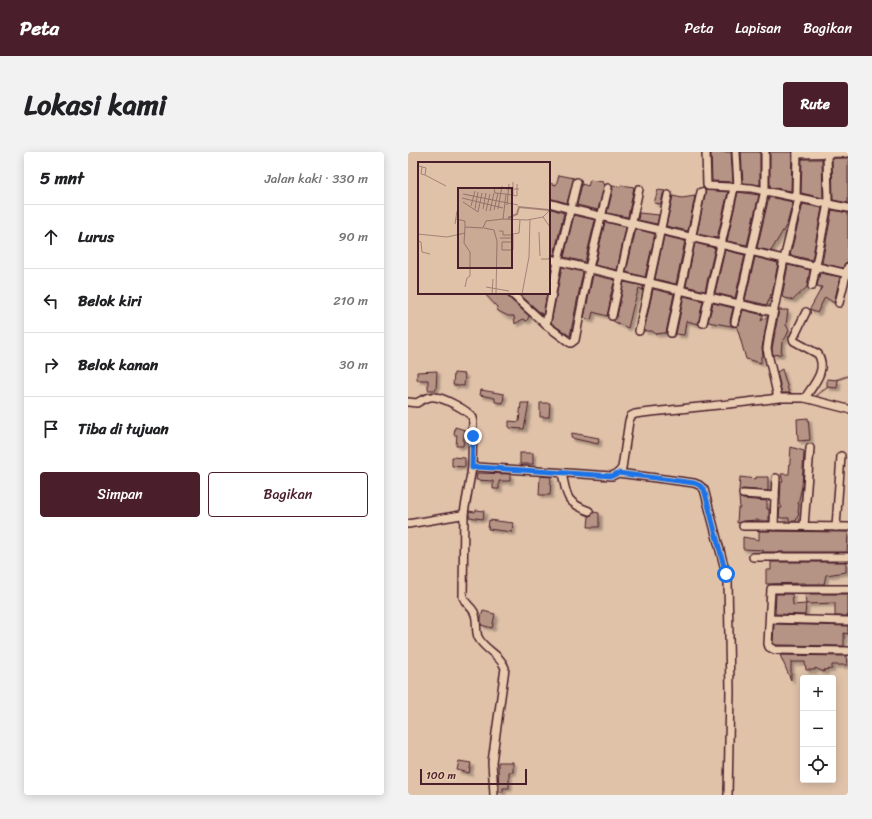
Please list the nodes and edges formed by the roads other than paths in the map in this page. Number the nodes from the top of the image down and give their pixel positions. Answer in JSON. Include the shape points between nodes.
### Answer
{"nodes":[{"id":1,"x":706,"y":152,"type":"edge"},
{"id":2,"x":736,"y":152,"type":"edge"},
{"id":3,"x":766,"y":152,"type":"edge"},
{"id":4,"x":797,"y":153,"type":"edge"},
{"id":5,"x":827,"y":153,"type":"edge"},
{"id":6,"x":848,"y":154,"type":"edge"},
{"id":7,"x":577,"y":182,"type":"dead end"},
{"id":8,"x":736,"y":187,"type":"junction"},
{"id":9,"x":608,"y":188,"type":"dead end"},
{"id":10,"x":639,"y":189,"type":"dead end"},
{"id":11,"x":765,"y":190,"type":"junction"},
{"id":12,"x":701,"y":192,"type":"dead end"},
{"id":13,"x":668,"y":194,"type":"dead end"},
{"id":14,"x":797,"y":198,"type":"junction"},
{"id":15,"x":550,"y":202,"type":"edge"},
{"id":16,"x":828,"y":203,"type":"junction"},
{"id":17,"x":848,"y":208,"type":"edge"},
{"id":18,"x":570,"y":209,"type":"junction"},
{"id":19,"x":601,"y":216,"type":"junction"},
{"id":20,"x":632,"y":224,"type":"junction"},
{"id":21,"x":661,"y":230,"type":"junction"},
{"id":22,"x":690,"y":238,"type":"junction"},
{"id":23,"x":721,"y":244,"type":"junction"},
{"id":24,"x":752,"y":251,"type":"junction"},
{"id":25,"x":550,"y":259,"type":"edge"},
{"id":26,"x":784,"y":259,"type":"junction"},
{"id":27,"x":558,"y":261,"type":"junction"},
{"id":28,"x":815,"y":266,"type":"junction"},
{"id":29,"x":589,"y":268,"type":"junction"},
{"id":30,"x":847,"y":271,"type":"edge"},
{"id":31,"x":620,"y":275,"type":"junction"},
{"id":32,"x":650,"y":282,"type":"junction"},
{"id":33,"x":812,"y":286,"type":"dead end"},
{"id":34,"x":680,"y":290,"type":"junction"},
{"id":35,"x":512,"y":294,"type":"edge"},
{"id":36,"x":521,"y":294,"type":"edge"},
{"id":37,"x":710,"y":297,"type":"junction"},
{"id":38,"x":519,"y":301,"type":"junction"},
{"id":39,"x":739,"y":303,"type":"junction"},
{"id":40,"x":839,"y":303,"type":"dead end"},
{"id":41,"x":773,"y":312,"type":"junction"},
{"id":42,"x":806,"y":312,"type":"dead end"},
{"id":43,"x":612,"y":316,"type":"dead end"},
{"id":44,"x":735,"y":322,"type":"dead end"},
{"id":45,"x":703,"y":323,"type":"dead end"},
{"id":46,"x":546,"y":325,"type":"junction"},
{"id":47,"x":639,"y":331,"type":"dead end"},
{"id":48,"x":671,"y":333,"type":"dead end"},
{"id":49,"x":778,"y":398,"type":"junction"},
{"id":50,"x":805,"y":398,"type":"junction"},
{"id":51,"x":408,"y":402,"type":"edge"},
{"id":52,"x":848,"y":409,"type":"edge"},
{"id":53,"x":810,"y":448,"type":"dead end"},
{"id":54,"x":841,"y":456,"type":"dead end"},
{"id":55,"x":472,"y":468,"type":"junction"},
{"id":56,"x":562,"y":473,"type":"junction"},
{"id":57,"x":618,"y":473,"type":"junction"},
{"id":58,"x":776,"y":478,"type":"dead end"},
{"id":59,"x":743,"y":494,"type":"dead end"},
{"id":60,"x":775,"y":496,"type":"junction"},
{"id":61,"x":589,"y":511,"type":"dead end"},
{"id":62,"x":464,"y":513,"type":"junction"},
{"id":63,"x":408,"y":524,"type":"edge"},
{"id":64,"x":742,"y":526,"type":"dead end"},
{"id":65,"x":774,"y":526,"type":"junction"},
{"id":66,"x":804,"y":526,"type":"junction"},
{"id":67,"x":836,"y":527,"type":"junction"},
{"id":68,"x":848,"y":527,"type":"edge"},
{"id":69,"x":753,"y":557,"type":"dead end"},
{"id":70,"x":848,"y":557,"type":"edge"},
{"id":71,"x":848,"y":589,"type":"edge"},
{"id":72,"x":770,"y":619,"type":"junction"},
{"id":73,"x":848,"y":621,"type":"edge"},
{"id":74,"x":848,"y":651,"type":"edge"},
{"id":75,"x":494,"y":795,"type":"edge"},
{"id":76,"x":728,"y":795,"type":"edge"}],
"edges":[{"from":1,"to":8,"type":"street","via":[[707,185]]},
{"from":2,"to":8,"type":"street"},
{"from":3,"to":11,"type":"street"},
{"from":4,"to":5,"type":"street"},
{"from":4,"to":14,"type":"street"},
{"from":5,"to":6,"type":"street"},
{"from":5,"to":16,"type":"street"},
{"from":7,"to":18,"type":"street"},
{"from":8,"to":11,"type":"street"},
{"from":8,"to":23,"type":"street"},
{"from":9,"to":19,"type":"street"},
{"from":10,"to":20,"type":"street"},
{"from":11,"to":14,"type":"street"},
{"from":11,"to":24,"type":"street"},
{"from":12,"to":22,"type":"street"},
{"from":13,"to":21,"type":"street"},
{"from":14,"to":16,"type":"street"},
{"from":14,"to":26,"type":"street"},
{"from":15,"to":18,"type":"street"},
{"from":16,"to":17,"type":"street"},
{"from":16,"to":28,"type":"street"},
{"from":18,"to":19,"type":"street"},
{"from":18,"to":27,"type":"street"},
{"from":19,"to":20,"type":"street"},
{"from":19,"to":29,"type":"street"},
{"from":20,"to":21,"type":"street"},
{"from":20,"to":31,"type":"street"},
{"from":21,"to":22,"type":"street"},
{"from":21,"to":32,"type":"street"},
{"from":22,"to":23,"type":"street"},
{"from":22,"to":34,"type":"street"},
{"from":23,"to":24,"type":"street"},
{"from":23,"to":37,"type":"street"},
{"from":24,"to":26,"type":"street"},
{"from":24,"to":39,"type":"street"},
{"from":25,"to":27,"type":"street"},
{"from":26,"to":28,"type":"street"},
{"from":26,"to":41,"type":"street"},
{"from":27,"to":29,"type":"street"},
{"from":27,"to":46,"type":"street"},
{"from":28,"to":30,"type":"street"},
{"from":28,"to":33,"type":"street"},
{"from":29,"to":31,"type":"street"},
{"from":29,"to":46,"type":"street","via":[[575,340],[569,342]]},
{"from":30,"to":40,"type":"street"},
{"from":31,"to":32,"type":"street"},
{"from":31,"to":43,"type":"street"},
{"from":32,"to":34,"type":"street"},
{"from":32,"to":47,"type":"street"},
{"from":34,"to":37,"type":"street"},
{"from":34,"to":48,"type":"street"},
{"from":35,"to":38,"type":"street"},
{"from":36,"to":38,"type":"street"},
{"from":37,"to":39,"type":"street"},
{"from":37,"to":45,"type":"street"},
{"from":38,"to":46,"type":"street"},
{"from":39,"to":41,"type":"street"},
{"from":39,"to":44,"type":"street"},
{"from":41,"to":49,"type":"street","via":[[767,349]]},
{"from":42,"to":50,"type":"street","via":[[793,339],[818,354],[821,365],[820,375]]},
{"from":49,"to":50,"type":"street"},
{"from":49,"to":57,"type":"street","via":[[635,414],[628,421],[622,468]]},
{"from":50,"to":52,"type":"street"},
{"from":51,"to":55,"type":"street","via":[[417,403],[435,397],[464,409],[471,415]]},
{"from":53,"to":66,"type":"street"},
{"from":54,"to":67,"type":"street"},
{"from":55,"to":56,"type":"street"},
{"from":55,"to":62,"type":"street"},
{"from":56,"to":57,"type":"street","via":[[612,476]]},
{"from":56,"to":61,"type":"street","via":[[567,497],[577,507]]},
{"from":57,"to":76,"type":"street","via":[[694,483],[704,489],[728,580]]},
{"from":58,"to":60,"type":"street"},
{"from":59,"to":60,"type":"street"},
{"from":60,"to":65,"type":"street"},
{"from":62,"to":63,"type":"street","via":[[460,516]]},
{"from":62,"to":75,"type":"street","via":[[463,597],[465,604],[474,612],[478,637],[502,661],[505,668],[492,762]]},
{"from":64,"to":65,"type":"street"},
{"from":65,"to":66,"type":"street"},
{"from":66,"to":67,"type":"street"},
{"from":67,"to":68,"type":"street"},
{"from":69,"to":70,"type":"street"},
{"from":71,"to":72,"type":"street","via":[[772,589]]},
{"from":72,"to":73,"type":"street"},
{"from":72,"to":74,"type":"street","via":[[768,644],[771,649]]}]}
